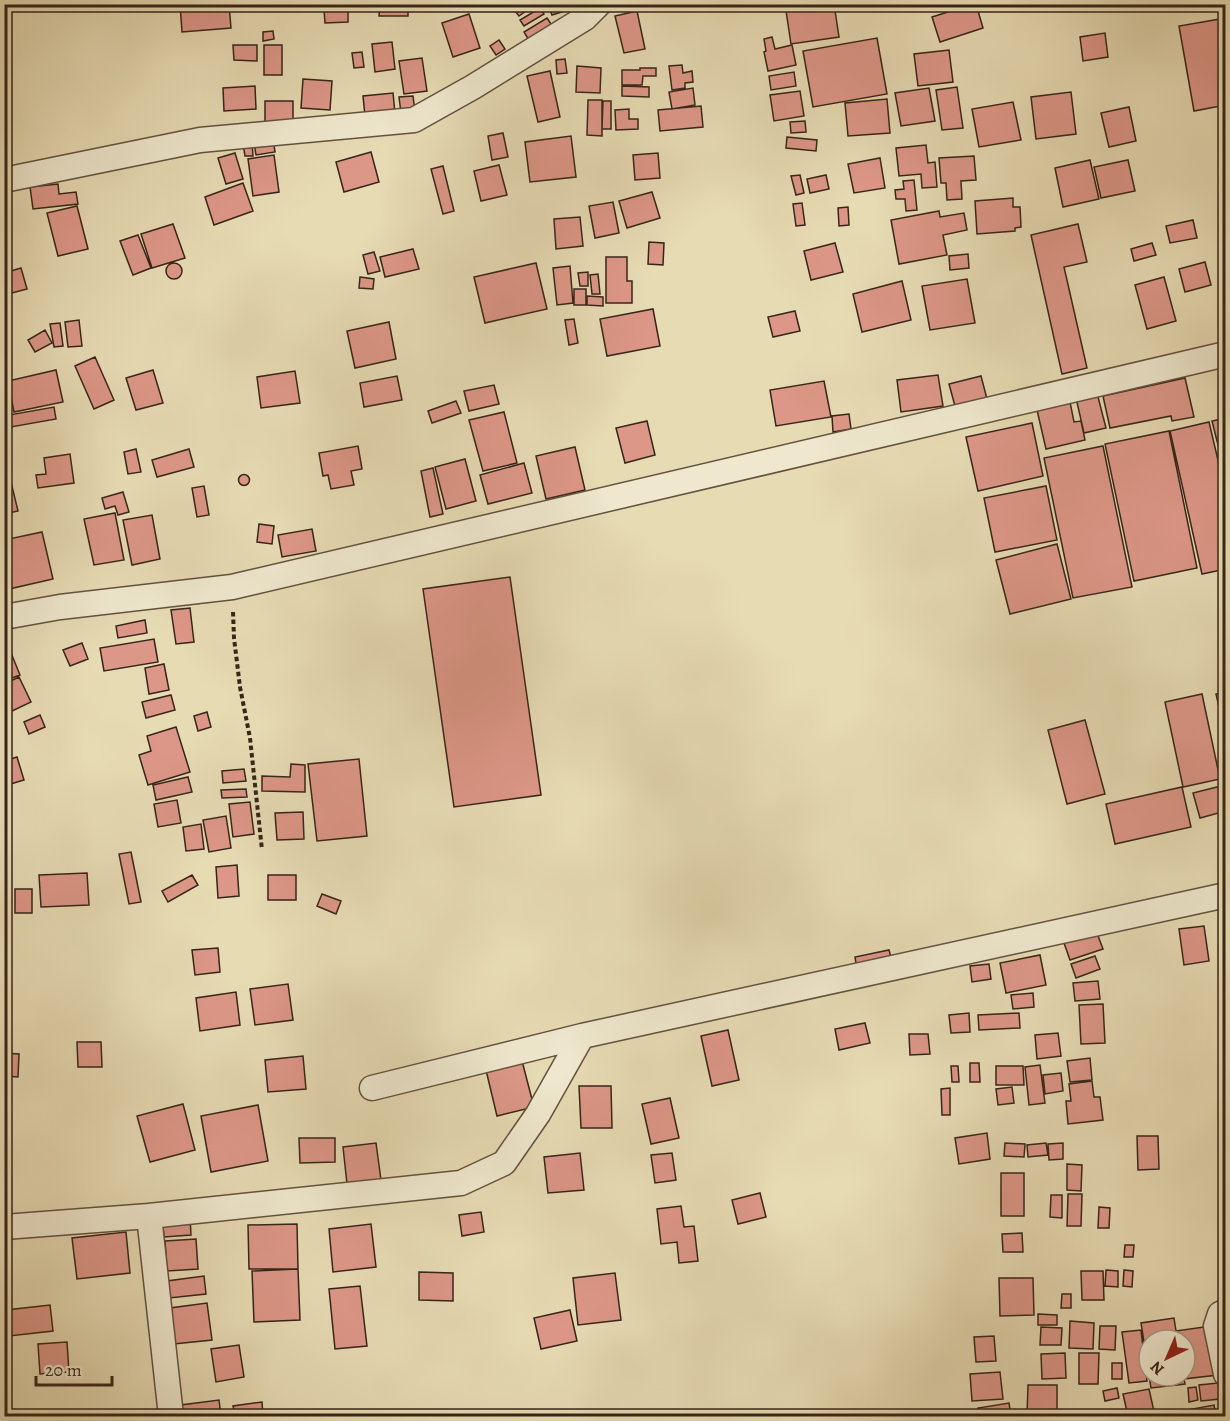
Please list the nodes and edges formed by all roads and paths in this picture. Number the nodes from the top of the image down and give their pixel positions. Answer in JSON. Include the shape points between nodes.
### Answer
{"nodes":[{"id":1,"x":600,"y":4,"type":"edge"},
{"id":2,"x":4,"y":180,"type":"edge"},
{"id":3,"x":1226,"y":354,"type":"edge"},
{"id":4,"x":232,"y":587,"type":"junction"},
{"id":5,"x":4,"y":617,"type":"edge"},
{"id":6,"x":262,"y":850,"type":"dead end"},
{"id":7,"x":1226,"y":895,"type":"edge"},
{"id":8,"x":582,"y":1036,"type":"junction"},
{"id":9,"x":372,"y":1088,"type":"dead end"},
{"id":10,"x":149,"y":1216,"type":"junction"},
{"id":11,"x":4,"y":1227,"type":"edge"},
{"id":12,"x":1226,"y":1311,"type":"edge"},
{"id":13,"x":1226,"y":1374,"type":"edge"},
{"id":14,"x":171,"y":1416,"type":"edge"}],
"edges":[{"from":1,"to":2,"type":"street","via":[[585,18],[414,120],[200,140]]},
{"from":3,"to":4,"type":"street"},
{"from":4,"to":5,"type":"street"},
{"from":4,"to":6,"type":"path","via":[[234,638]]},
{"from":7,"to":8,"type":"street"},
{"from":8,"to":9,"type":"street"},
{"from":8,"to":10,"type":"street","via":[[538,1114],[504,1163],[461,1183]]},
{"from":10,"to":11,"type":"street"},
{"from":10,"to":14,"type":"street"},
{"from":12,"to":13,"type":"street","via":[[1220,1314],[1216,1326]]}]}
